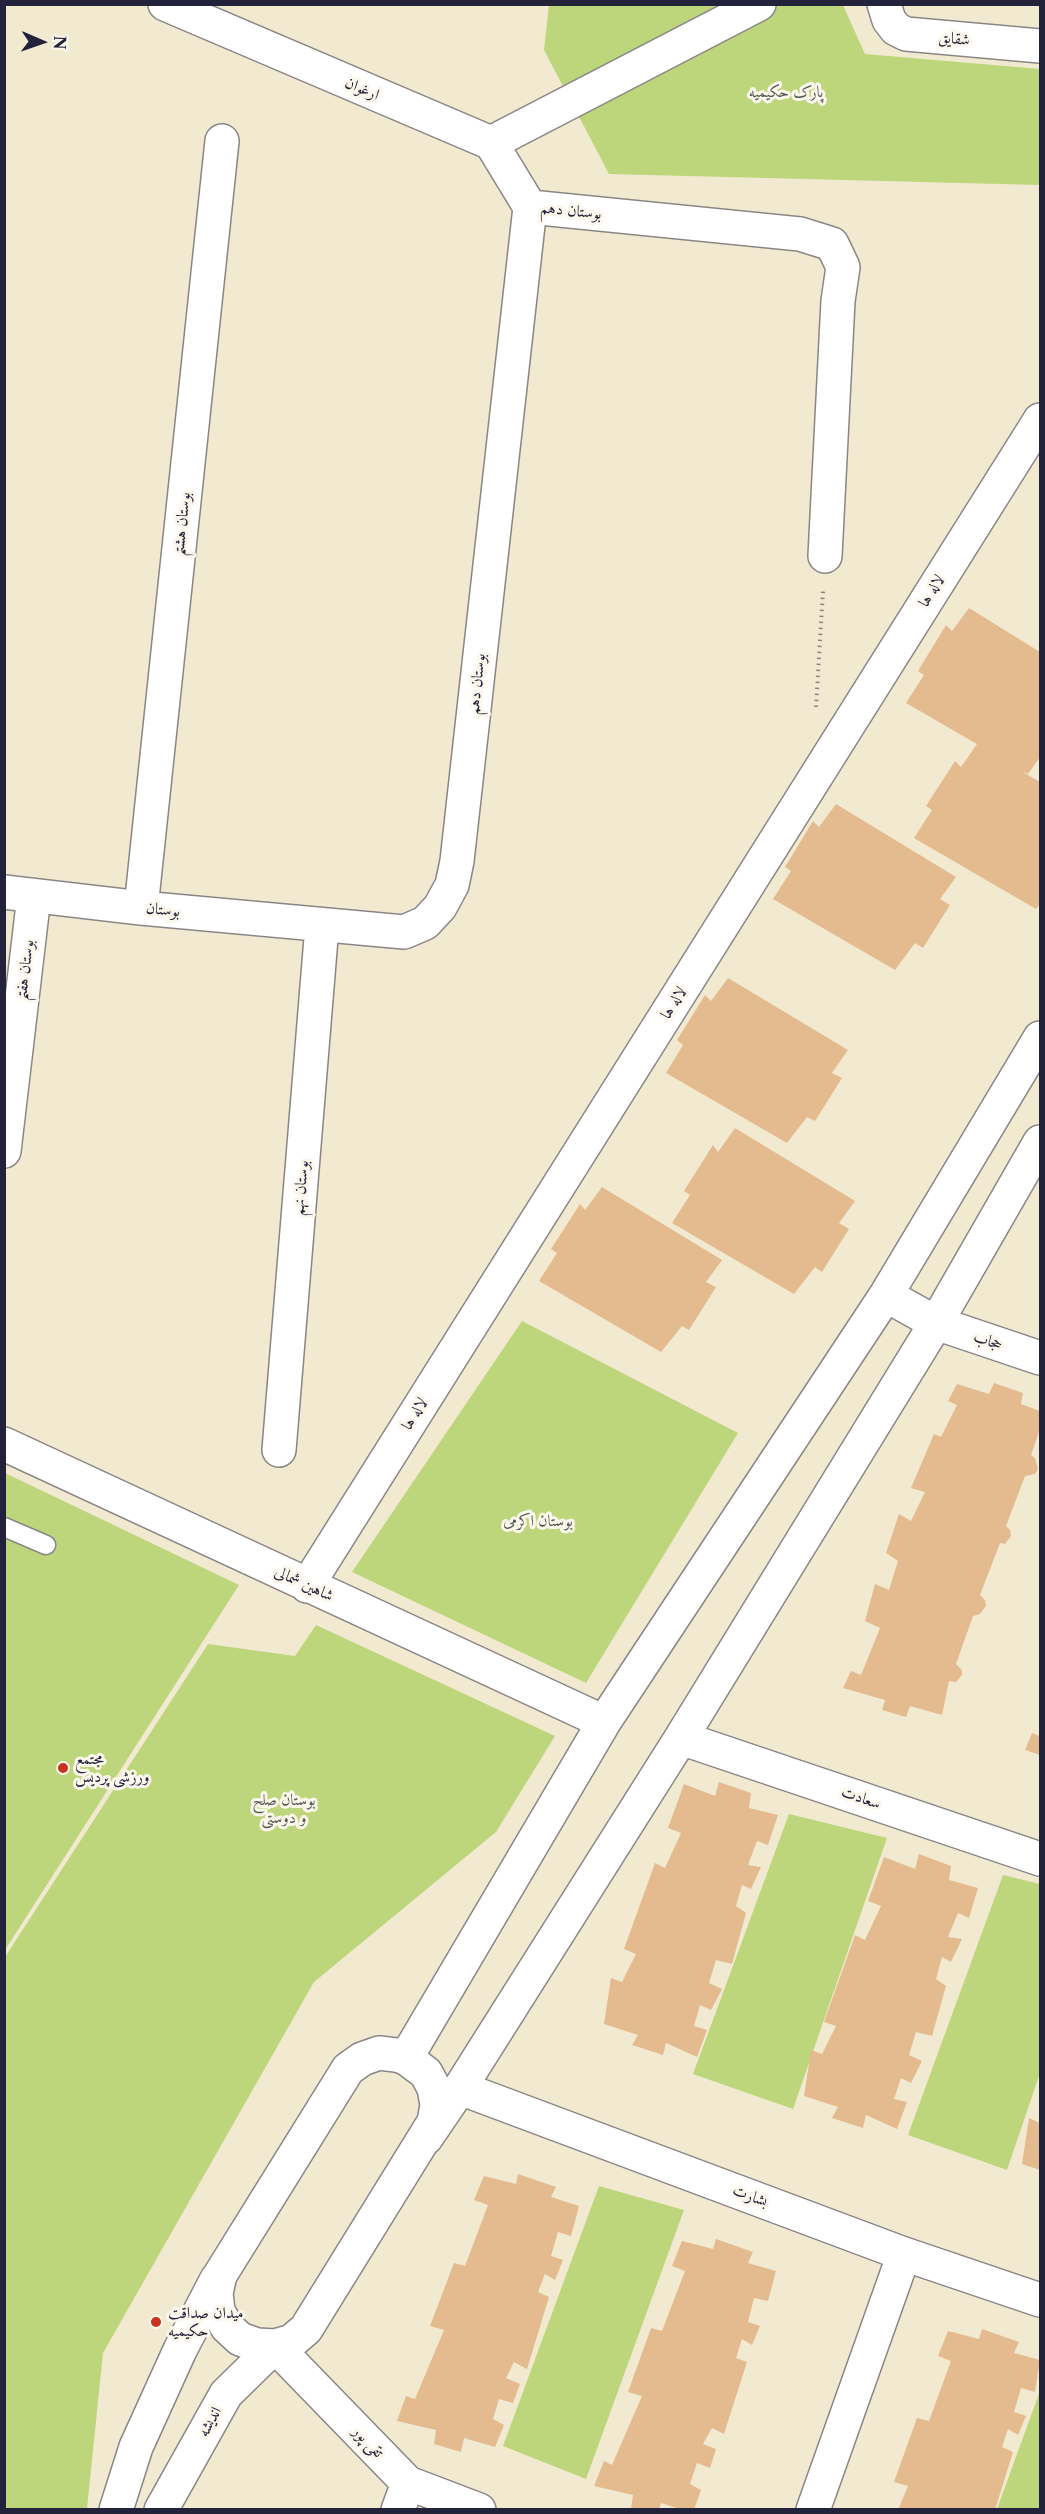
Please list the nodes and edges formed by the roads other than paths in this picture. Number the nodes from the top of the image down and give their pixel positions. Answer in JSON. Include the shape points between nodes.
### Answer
{"nodes":[{"id":1,"x":165,"y":4,"type":"edge"},
{"id":2,"x":759,"y":4,"type":"edge"},
{"id":3,"x":884,"y":4,"type":"edge"},
{"id":4,"x":1041,"y":46,"type":"edge"},
{"id":5,"x":222,"y":141,"type":"dead end"},
{"id":6,"x":490,"y":143,"type":"junction"},
{"id":7,"x":530,"y":207,"type":"junction"},
{"id":8,"x":1041,"y":420,"type":"edge"},
{"id":9,"x":825,"y":556,"type":"road end"},
{"id":10,"x":19,"y":894,"type":"edge"},
{"id":11,"x":141,"y":908,"type":"junction"},
{"id":12,"x":322,"y":926,"type":"junction"},
{"id":13,"x":1041,"y":1038,"type":"edge"},
{"id":14,"x":1041,"y":1142,"type":"edge"},
{"id":15,"x":4,"y":1151,"type":"edge"},
{"id":16,"x":886,"y":1295,"type":"junction"},
{"id":17,"x":936,"y":1323,"type":"junction"},
{"id":18,"x":1041,"y":1358,"type":"edge"},
{"id":19,"x":4,"y":1444,"type":"edge"},
{"id":20,"x":279,"y":1450,"type":"dead end"},
{"id":21,"x":4,"y":1527,"type":"edge"},
{"id":22,"x":46,"y":1545,"type":"dead end"},
{"id":23,"x":307,"y":1586,"type":"junction"},
{"id":24,"x":604,"y":1722,"type":"junction"},
{"id":25,"x":681,"y":1738,"type":"junction"},
{"id":26,"x":1041,"y":1859,"type":"edge"},
{"id":27,"x":406,"y":2058,"type":"junction"},
{"id":28,"x":460,"y":2088,"type":"junction"},
{"id":29,"x":426,"y":2138,"type":"junction"},
{"id":30,"x":904,"y":2254,"type":"junction"},
{"id":31,"x":220,"y":2275,"type":"junction"},
{"id":32,"x":1041,"y":2300,"type":"edge"},
{"id":33,"x":275,"y":2346,"type":"junction"},
{"id":34,"x":403,"y":2496,"type":"edge"},
{"id":35,"x":116,"y":2510,"type":"edge"},
{"id":36,"x":161,"y":2510,"type":"edge"},
{"id":37,"x":479,"y":2510,"type":"edge"},
{"id":38,"x":813,"y":2510,"type":"edge"}],
"edges":[{"from":1,"to":6,"type":"street","name":"ارغوان"},
{"from":2,"to":6,"type":"street"},
{"from":3,"to":4,"type":"street","name":"شقایق","via":[[889,20],[906,34]]},
{"from":5,"to":11,"type":"street","name":"بوستان هشتم"},
{"from":6,"to":7,"type":"street"},
{"from":7,"to":9,"type":"street","name":"بوستان دهم","via":[[800,234],[832,244],[843,267]]},
{"from":7,"to":12,"type":"street","name":"بوستان دهم","via":[[452,885],[425,923],[404,932]]},
{"from":8,"to":23,"type":"street","name":"لاله ها"},
{"from":10,"to":11,"type":"street","name":"بوستان"},
{"from":10,"to":15,"type":"street","name":"بوستان هفتم"},
{"from":11,"to":12,"type":"street","name":"بوستان"},
{"from":12,"to":20,"type":"street","name":"بوستان نهم"},
{"from":13,"to":16,"type":"street"},
{"from":14,"to":17,"type":"street"},
{"from":16,"to":17,"type":"street","name":"حجاب"},
{"from":16,"to":24,"type":"street"},
{"from":17,"to":18,"type":"street","name":"حجاب"},
{"from":17,"to":25,"type":"street"},
{"from":19,"to":23,"type":"street","name":"شاهین شمالی"},
{"from":21,"to":22,"type":"lane"},
{"from":23,"to":24,"type":"street","name":"شاهین شمالی"},
{"from":24,"to":27,"type":"street"},
{"from":25,"to":26,"type":"street","name":"سعادت"},
{"from":25,"to":28,"type":"street"},
{"from":27,"to":29,"type":"street","via":[[426,2073],[434,2088],[437,2105]]},
{"from":27,"to":31,"type":"street","via":[[379,2054],[348,2069]]},
{"from":28,"to":29,"type":"street"},
{"from":28,"to":30,"type":"street","name":"بشارت"},
{"from":29,"to":33,"type":"street","name":"اندیشه","via":[[306,2330],[292,2341]]},
{"from":30,"to":32,"type":"street","name":"بشارت"},
{"from":30,"to":38,"type":"street"},
{"from":31,"to":33,"type":"street","via":[[218,2311],[227,2327],[240,2339]]},
{"from":31,"to":35,"type":"street","via":[[180,2350],[136,2447]]},
{"from":33,"to":34,"type":"street","name":"تقی پور"},
{"from":33,"to":36,"type":"street","name":"اندیشه","via":[[226,2394]]},
{"from":34,"to":37,"type":"street","name":"تقی پور"}]}
